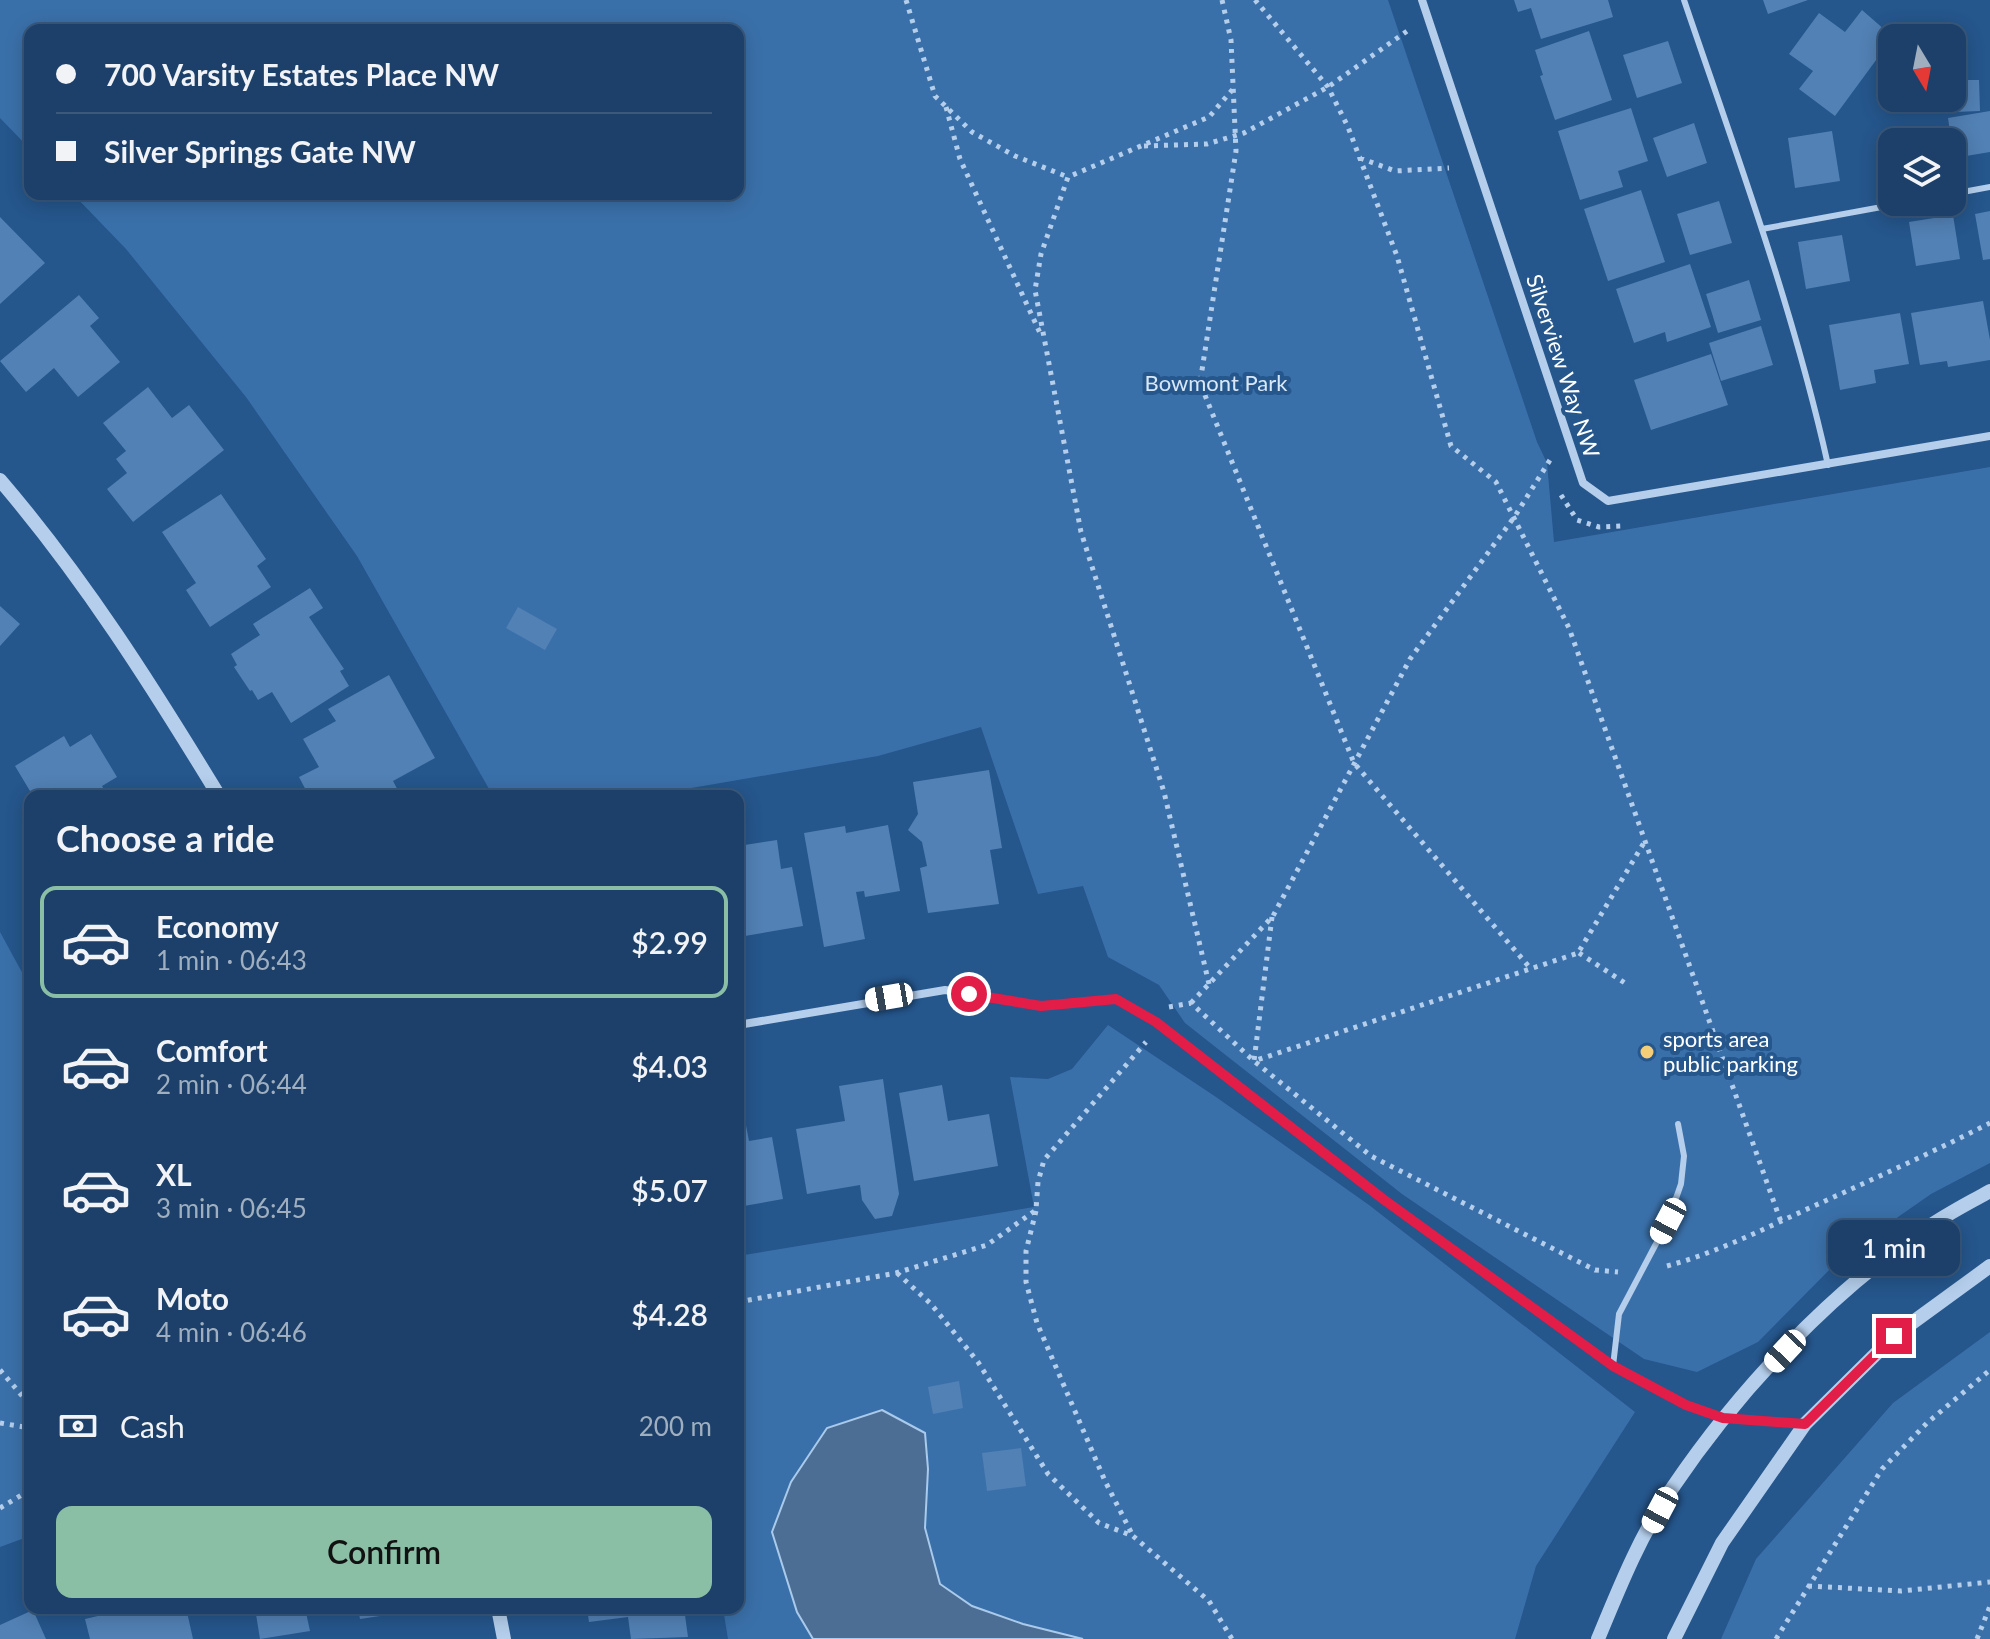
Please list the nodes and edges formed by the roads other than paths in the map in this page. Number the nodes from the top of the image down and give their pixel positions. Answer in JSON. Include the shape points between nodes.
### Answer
{"nodes":[{"id":1,"x":1422,"y":0,"type":"edge"},
{"id":2,"x":1684,"y":0,"type":"edge"},
{"id":3,"x":1990,"y":187,"type":"edge"},
{"id":4,"x":1966,"y":191,"type":"edge"},
{"id":5,"x":1878,"y":208,"type":"edge"},
{"id":6,"x":1762,"y":229,"type":"junction"},
{"id":7,"x":1990,"y":436,"type":"edge"},
{"id":8,"x":1828,"y":465,"type":"junction"},
{"id":9,"x":0,"y":480,"type":"edge"},
{"id":10,"x":215,"y":790,"type":"edge"},
{"id":11,"x":1041,"y":1006,"type":"joint"},
{"id":12,"x":744,"y":1024,"type":"edge"},
{"id":13,"x":1678,"y":1124,"type":"dead end"},
{"id":14,"x":1990,"y":1191,"type":"edge"},
{"id":15,"x":1990,"y":1266,"type":"edge"},
{"id":16,"x":1613,"y":1366,"type":"junction"},
{"id":17,"x":1723,"y":1418,"type":"junction"},
{"id":18,"x":1805,"y":1424,"type":"junction"},
{"id":19,"x":499,"y":1614,"type":"edge"},
{"id":20,"x":504,"y":1639,"type":"edge"},
{"id":21,"x":1598,"y":1639,"type":"edge"},
{"id":22,"x":1674,"y":1639,"type":"edge"}],
"edges":[{"from":1,"to":8,"type":"street","name":"Silverview Way NW","via":[[1583,483],[1608,501]]},
{"from":2,"to":6,"type":"lane"},
{"from":3,"to":4,"type":"lane"},
{"from":5,"to":6,"type":"lane"},
{"from":6,"to":8,"type":"lane"},
{"from":7,"to":8,"type":"street","name":"Silverview Way NW"},
{"from":9,"to":10,"type":"street","via":[[145,675]]},
{"from":11,"to":12,"type":"street","via":[[945,990]]},
{"from":11,"to":16,"type":"lane","via":[[1116,999],[1156,1022],[1383,1199]]},
{"from":13,"to":16,"type":"lane","via":[[1684,1156],[1681,1184],[1668,1221],[1619,1314]]},
{"from":14,"to":17,"type":"street","via":[[1926,1228],[1827,1306]]},
{"from":15,"to":18,"type":"street","via":[[1894,1336]]},
{"from":16,"to":17,"type":"lane","via":[[1686,1405]]},
{"from":17,"to":18,"type":"lane"},
{"from":17,"to":21,"type":"street","via":[[1671,1489],[1625,1574]]},
{"from":18,"to":22,"type":"street","via":[[1722,1543]]},
{"from":19,"to":20,"type":"street"}]}
